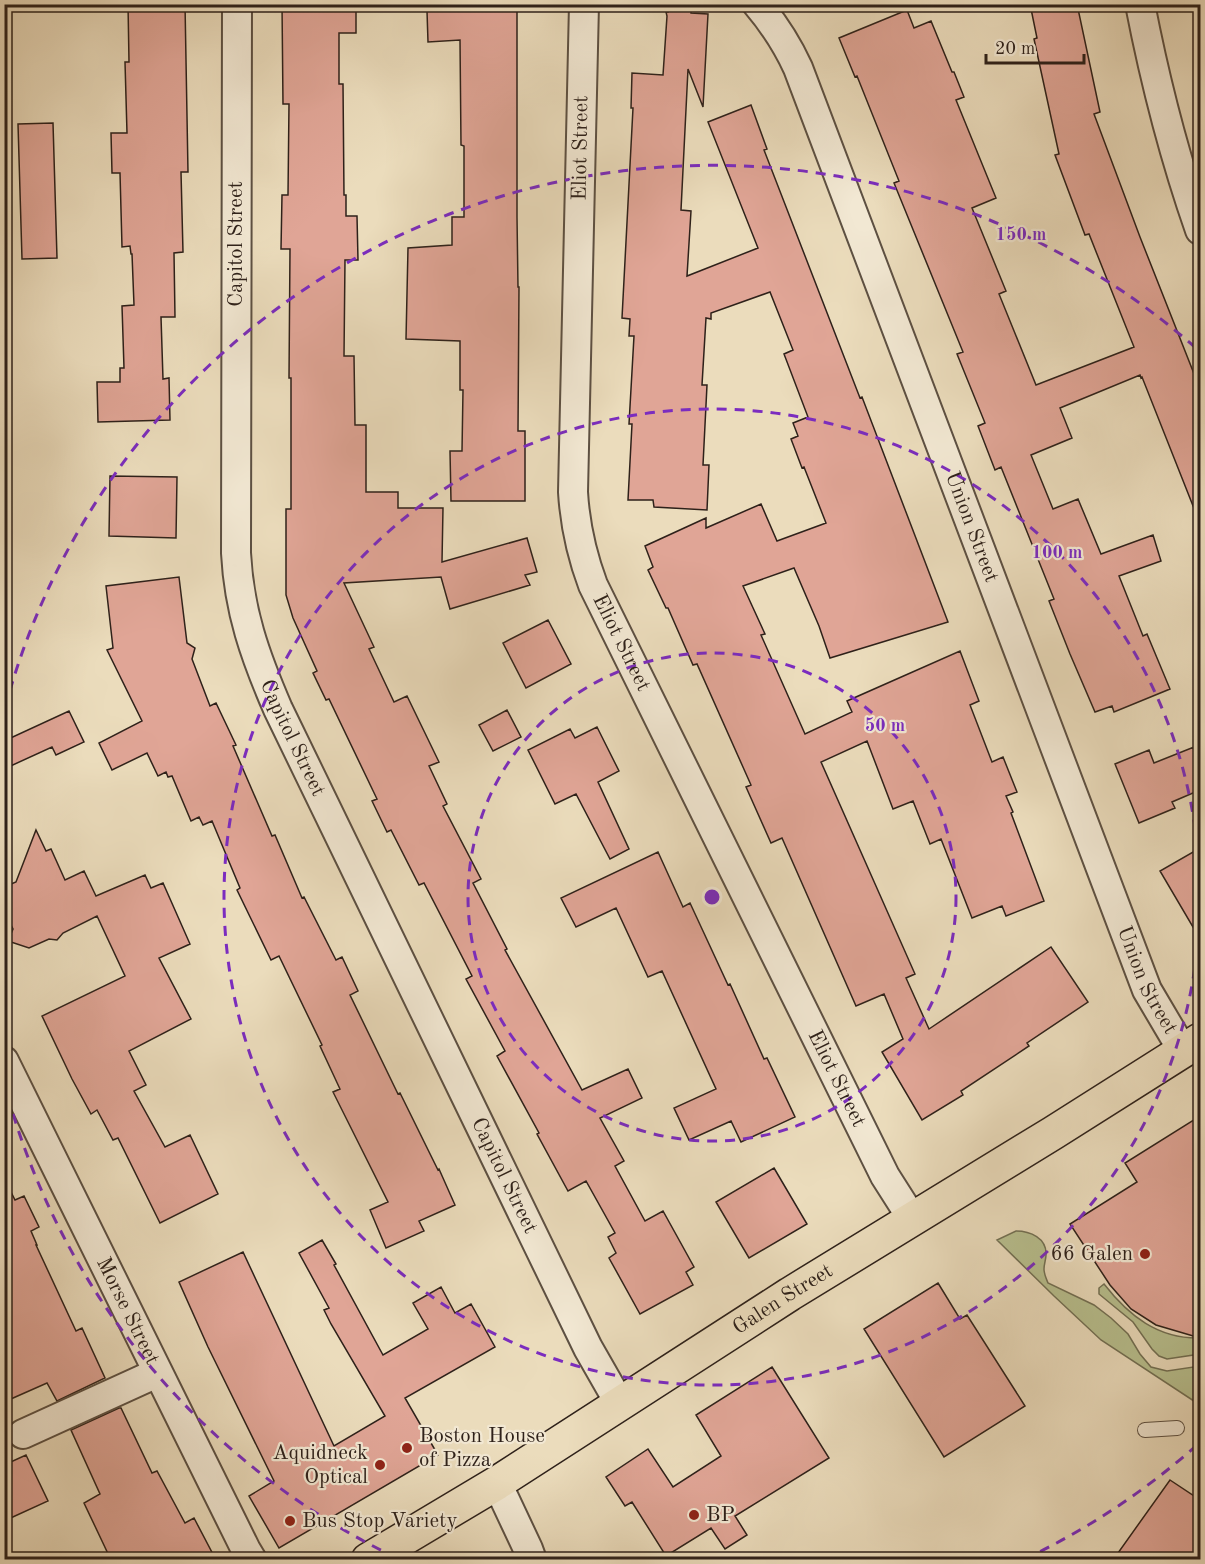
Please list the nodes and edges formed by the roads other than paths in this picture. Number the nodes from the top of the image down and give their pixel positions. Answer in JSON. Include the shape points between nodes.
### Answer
{"nodes":[{"id":1,"x":237,"y":4,"type":"edge"},
{"id":2,"x":584,"y":4,"type":"edge"},
{"id":3,"x":757,"y":4,"type":"edge"},
{"id":4,"x":1140,"y":4,"type":"edge"},
{"id":5,"x":1200,"y":230,"type":"edge"},
{"id":6,"x":1192,"y":1045,"type":"edge"},
{"id":7,"x":4,"y":1061,"type":"edge"},
{"id":8,"x":913,"y":1220,"type":"junction"},
{"id":9,"x":157,"y":1373,"type":"junction"},
{"id":10,"x":620,"y":1404,"type":"junction"},
{"id":11,"x":1177,"y":1428,"type":"dead end"},
{"id":12,"x":1145,"y":1430,"type":"dead end"},
{"id":13,"x":23,"y":1434,"type":"dead end"},
{"id":14,"x":496,"y":1483,"type":"junction"},
{"id":15,"x":252,"y":1560,"type":"edge"},
{"id":16,"x":368,"y":1560,"type":"edge"},
{"id":17,"x":532,"y":1560,"type":"edge"}],
"edges":[{"from":1,"to":10,"type":"street","name":"Capitol Street","via":[[236,552],[247,629],[278,709],[591,1355]]},
{"from":2,"to":8,"type":"street","name":"Eliot Street","via":[[573,492],[584,562],[880,1165]]},
{"from":3,"to":6,"type":"street","name":"Union Street","via":[[779,32],[798,68],[1147,990]]},
{"from":4,"to":5,"type":"street","via":[[1166,123]]},
{"from":6,"to":8,"type":"main road","name":"Galen Street"},
{"from":7,"to":9,"type":"street","name":"Morse Street"},
{"from":8,"to":10,"type":"main road","name":"Galen Street"},
{"from":9,"to":13,"type":"street"},
{"from":9,"to":15,"type":"street","name":"Morse Street"},
{"from":10,"to":14,"type":"main road","name":"Galen Street"},
{"from":11,"to":12,"type":"lane"},
{"from":14,"to":16,"type":"main road","name":"Galen Street"},
{"from":14,"to":17,"type":"street"}]}
